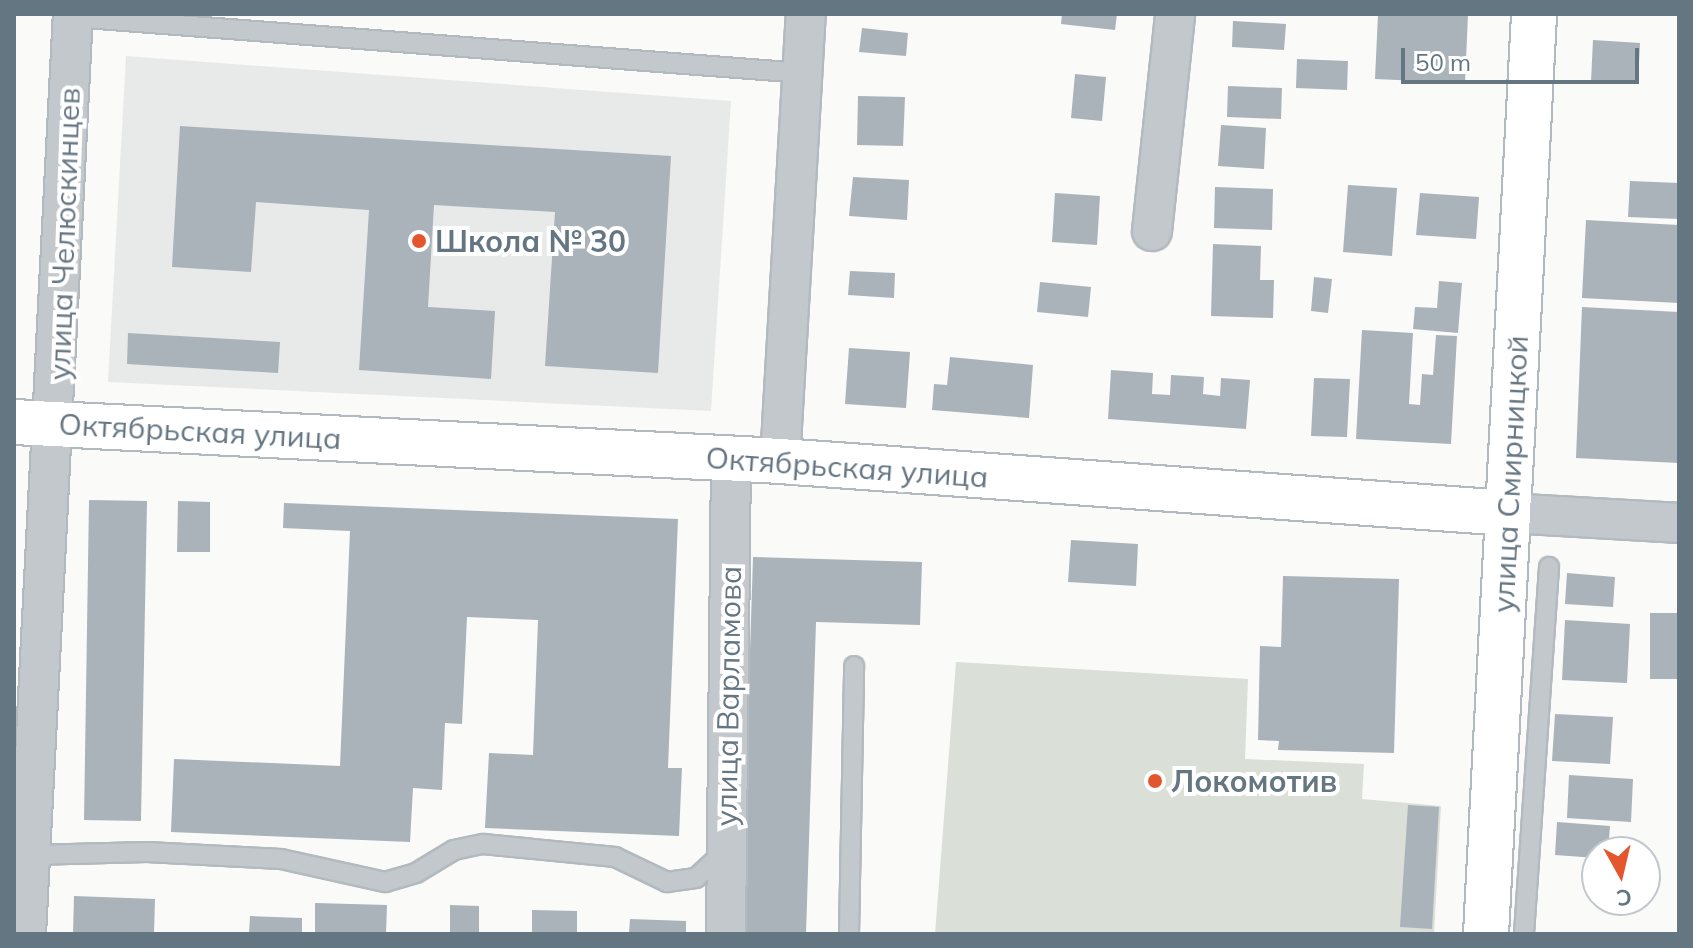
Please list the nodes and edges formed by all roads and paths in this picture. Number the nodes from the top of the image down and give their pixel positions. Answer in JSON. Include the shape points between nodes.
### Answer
{"nodes":[{"id":1,"x":806,"y":14,"type":"edge"},
{"id":2,"x":1175,"y":14,"type":"edge"},
{"id":3,"x":1534,"y":14,"type":"edge"},
{"id":4,"x":73,"y":15,"type":"edge"},
{"id":5,"x":803,"y":73,"type":"junction"},
{"id":6,"x":1152,"y":231,"type":"dead end"},
{"id":7,"x":35,"y":423,"type":"edge"},
{"id":8,"x":731,"y":459,"type":"junction"},
{"id":9,"x":780,"y":461,"type":"junction"},
{"id":10,"x":1507,"y":513,"type":"junction"},
{"id":11,"x":1679,"y":523,"type":"edge"},
{"id":12,"x":1549,"y":567,"type":"dead end"},
{"id":13,"x":854,"y":666,"type":"dead end"},
{"id":14,"x":727,"y":849,"type":"junction"},
{"id":15,"x":31,"y":855,"type":"junction"},
{"id":16,"x":26,"y":934,"type":"edge"},
{"id":17,"x":726,"y":934,"type":"edge"},
{"id":18,"x":849,"y":934,"type":"edge"},
{"id":19,"x":1486,"y":934,"type":"edge"},
{"id":20,"x":1524,"y":934,"type":"edge"}],
"edges":[{"from":1,"to":5,"type":"street"},
{"from":2,"to":6,"type":"street"},
{"from":3,"to":10,"type":"main road","name":"улица Смирницкой"},
{"from":4,"to":5,"type":"lane"},
{"from":4,"to":7,"type":"street","name":"улица Челюскинцев"},
{"from":5,"to":9,"type":"street"},
{"from":7,"to":8,"type":"main road","name":"Октябрьская улица"},
{"from":7,"to":15,"type":"street","name":"улица Челюскинцев"},
{"from":8,"to":9,"type":"main road","name":"Октябрьская улица"},
{"from":8,"to":14,"type":"street","name":"улица Варламова"},
{"from":9,"to":10,"type":"main road","name":"Октябрьская улица"},
{"from":10,"to":11,"type":"street","name":"Октябрьская улица"},
{"from":10,"to":19,"type":"main road","name":"улица Смирницкой"},
{"from":12,"to":20,"type":"lane"},
{"from":13,"to":18,"type":"lane"},
{"from":14,"to":15,"type":"lane","via":[[696,878],[667,882],[615,857],[483,844],[454,850],[416,873],[385,882],[281,859],[147,852]]},
{"from":14,"to":17,"type":"street","name":"улица Варламова"},
{"from":15,"to":16,"type":"street","name":"улица Челюскинцев"}]}
